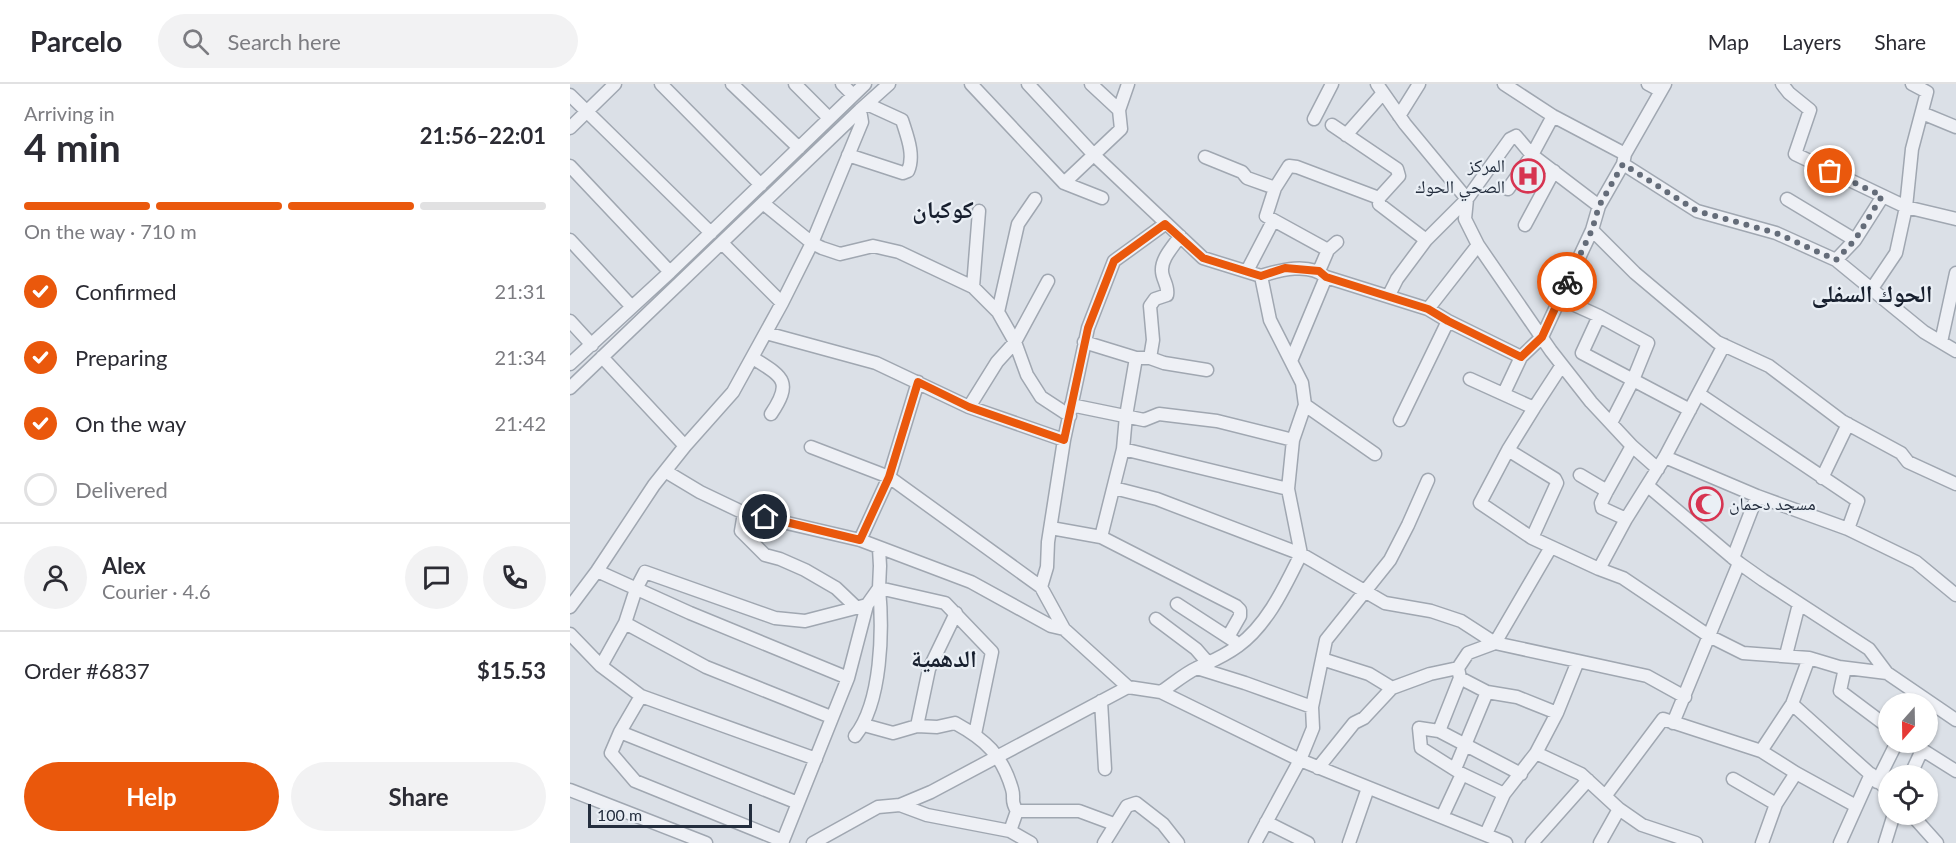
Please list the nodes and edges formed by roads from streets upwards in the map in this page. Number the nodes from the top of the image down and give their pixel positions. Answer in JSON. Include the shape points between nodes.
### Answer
{"nodes":[{"id":1,"x":615,"y":84,"type":"edge"},
{"id":2,"x":662,"y":84,"type":"edge"},
{"id":3,"x":732,"y":84,"type":"edge"},
{"id":4,"x":795,"y":84,"type":"edge"},
{"id":5,"x":842,"y":84,"type":"edge"},
{"id":6,"x":865,"y":84,"type":"edge"},
{"id":7,"x":889,"y":84,"type":"edge"},
{"id":8,"x":971,"y":84,"type":"edge"},
{"id":9,"x":1028,"y":84,"type":"edge"},
{"id":10,"x":1091,"y":84,"type":"edge"},
{"id":11,"x":1128,"y":84,"type":"edge"},
{"id":12,"x":1332,"y":84,"type":"edge"},
{"id":13,"x":1419,"y":84,"type":"edge"},
{"id":14,"x":1504,"y":84,"type":"edge"},
{"id":15,"x":1648,"y":84,"type":"edge"},
{"id":16,"x":1782,"y":84,"type":"edge"},
{"id":17,"x":1912,"y":84,"type":"edge"},
{"id":18,"x":1663,"y":88,"type":"edge"},
{"id":19,"x":1380,"y":89,"type":"edge"},
{"id":20,"x":570,"y":95,"type":"edge"},
{"id":21,"x":853,"y":95,"type":"junction"},
{"id":22,"x":864,"y":107,"type":"junction"},
{"id":23,"x":1119,"y":110,"type":"junction"},
{"id":24,"x":586,"y":112,"type":"junction"},
{"id":25,"x":1922,"y":113,"type":"junction"},
{"id":26,"x":1399,"y":116,"type":"junction"},
{"id":27,"x":1553,"y":116,"type":"junction"},
{"id":28,"x":829,"y":118,"type":"junction"},
{"id":29,"x":1314,"y":119,"type":"dead end"},
{"id":30,"x":1332,"y":126,"type":"dead end"},
{"id":31,"x":1956,"y":127,"type":"edge"},
{"id":32,"x":570,"y":128,"type":"edge"},
{"id":33,"x":1346,"y":135,"type":"junction"},
{"id":34,"x":799,"y":148,"type":"junction"},
{"id":35,"x":848,"y":155,"type":"junction"},
{"id":36,"x":1532,"y":155,"type":"junction"},
{"id":37,"x":1095,"y":156,"type":"junction"},
{"id":38,"x":1205,"y":157,"type":"dead end"},
{"id":39,"x":1624,"y":159,"type":"junction"},
{"id":40,"x":570,"y":166,"type":"edge"},
{"id":41,"x":1554,"y":171,"type":"junction"},
{"id":42,"x":1064,"y":183,"type":"junction"},
{"id":43,"x":761,"y":185,"type":"junction"},
{"id":44,"x":1275,"y":188,"type":"junction"},
{"id":45,"x":1508,"y":189,"type":"dead end"},
{"id":46,"x":1882,"y":196,"type":"junction"},
{"id":47,"x":1102,"y":198,"type":"dead end"},
{"id":48,"x":1379,"y":198,"type":"junction"},
{"id":49,"x":1035,"y":199,"type":"dead end"},
{"id":50,"x":1467,"y":199,"type":"junction"},
{"id":51,"x":1787,"y":199,"type":"dead end"},
{"id":52,"x":764,"y":204,"type":"junction"},
{"id":53,"x":1599,"y":206,"type":"junction"},
{"id":54,"x":1906,"y":207,"type":"junction"},
{"id":55,"x":979,"y":211,"type":"dead end"},
{"id":56,"x":1956,"y":219,"type":"edge"},
{"id":57,"x":1273,"y":221,"type":"junction"},
{"id":58,"x":1165,"y":224,"type":"junction"},
{"id":59,"x":1525,"y":225,"type":"dead end"},
{"id":60,"x":1592,"y":230,"type":"junction"},
{"id":61,"x":711,"y":233,"type":"junction"},
{"id":62,"x":1180,"y":236,"type":"junction"},
{"id":63,"x":570,"y":240,"type":"edge"},
{"id":64,"x":1426,"y":240,"type":"junction"},
{"id":65,"x":1855,"y":240,"type":"junction"},
{"id":66,"x":723,"y":243,"type":"junction"},
{"id":67,"x":812,"y":243,"type":"junction"},
{"id":68,"x":1478,"y":245,"type":"junction"},
{"id":69,"x":1836,"y":260,"type":"junction"},
{"id":70,"x":670,"y":272,"type":"junction"},
{"id":71,"x":1246,"y":272,"type":"junction"},
{"id":72,"x":1956,"y":273,"type":"edge"},
{"id":73,"x":1323,"y":274,"type":"junction"},
{"id":74,"x":1261,"y":276,"type":"junction"},
{"id":75,"x":1048,"y":281,"type":"dead end"},
{"id":76,"x":973,"y":287,"type":"junction"},
{"id":77,"x":1871,"y":290,"type":"junction"},
{"id":78,"x":1389,"y":296,"type":"junction"},
{"id":79,"x":1559,"y":298,"type":"junction"},
{"id":80,"x":782,"y":303,"type":"junction"},
{"id":81,"x":633,"y":307,"type":"junction"},
{"id":82,"x":1428,"y":309,"type":"junction"},
{"id":83,"x":998,"y":312,"type":"junction"},
{"id":84,"x":1599,"y":316,"type":"junction"},
{"id":85,"x":570,"y":321,"type":"edge"},
{"id":86,"x":1448,"y":321,"type":"junction"},
{"id":87,"x":766,"y":333,"type":"junction"},
{"id":88,"x":1542,"y":337,"type":"junction"},
{"id":89,"x":1015,"y":342,"type":"junction"},
{"id":90,"x":1084,"y":342,"type":"junction"},
{"id":91,"x":1941,"y":342,"type":"junction"},
{"id":92,"x":592,"y":345,"type":"junction"},
{"id":93,"x":1724,"y":345,"type":"junction"},
{"id":94,"x":1956,"y":351,"type":"edge"},
{"id":95,"x":602,"y":357,"type":"junction"},
{"id":96,"x":1521,"y":357,"type":"junction"},
{"id":97,"x":753,"y":358,"type":"junction"},
{"id":98,"x":1136,"y":358,"type":"junction"},
{"id":99,"x":1150,"y":358,"type":"junction"},
{"id":100,"x":1291,"y":361,"type":"junction"},
{"id":101,"x":570,"y":364,"type":"edge"},
{"id":102,"x":1562,"y":365,"type":"junction"},
{"id":103,"x":1207,"y":370,"type":"dead end"},
{"id":104,"x":1470,"y":379,"type":"dead end"},
{"id":105,"x":1633,"y":380,"type":"junction"},
{"id":106,"x":918,"y":382,"type":"junction"},
{"id":107,"x":570,"y":388,"type":"edge"},
{"id":108,"x":1504,"y":393,"type":"junction"},
{"id":109,"x":1699,"y":394,"type":"junction"},
{"id":110,"x":1305,"y":405,"type":"junction"},
{"id":111,"x":969,"y":407,"type":"junction"},
{"id":112,"x":1534,"y":408,"type":"junction"},
{"id":113,"x":1071,"y":410,"type":"junction"},
{"id":114,"x":1690,"y":410,"type":"junction"},
{"id":115,"x":771,"y":414,"type":"dead end"},
{"id":116,"x":1126,"y":416,"type":"junction"},
{"id":117,"x":1400,"y":420,"type":"dead end"},
{"id":118,"x":1611,"y":423,"type":"junction"},
{"id":119,"x":1848,"y":424,"type":"junction"},
{"id":120,"x":1064,"y":440,"type":"junction"},
{"id":121,"x":1293,"y":440,"type":"junction"},
{"id":122,"x":684,"y":446,"type":"junction"},
{"id":123,"x":1632,"y":446,"type":"junction"},
{"id":124,"x":811,"y":447,"type":"dead end"},
{"id":125,"x":1123,"y":449,"type":"junction"},
{"id":126,"x":1508,"y":450,"type":"junction"},
{"id":127,"x":1375,"y":454,"type":"dead end"},
{"id":128,"x":1665,"y":457,"type":"junction"},
{"id":129,"x":1658,"y":469,"type":"junction"},
{"id":130,"x":665,"y":471,"type":"junction"},
{"id":131,"x":1580,"y":475,"type":"dead end"},
{"id":132,"x":889,"y":477,"type":"junction"},
{"id":133,"x":1822,"y":478,"type":"junction"},
{"id":134,"x":1428,"y":480,"type":"dead end"},
{"id":135,"x":1956,"y":484,"type":"edge"},
{"id":136,"x":1648,"y":486,"type":"junction"},
{"id":137,"x":1114,"y":488,"type":"junction"},
{"id":138,"x":1288,"y":489,"type":"junction"},
{"id":139,"x":1607,"y":491,"type":"junction"},
{"id":140,"x":1757,"y":496,"type":"junction"},
{"id":141,"x":744,"y":513,"type":"junction"},
{"id":142,"x":1626,"y":519,"type":"junction"},
{"id":143,"x":1051,"y":528,"type":"junction"},
{"id":144,"x":1848,"y":529,"type":"junction"},
{"id":145,"x":1101,"y":537,"type":"junction"},
{"id":146,"x":1532,"y":538,"type":"junction"},
{"id":147,"x":860,"y":540,"type":"junction"},
{"id":148,"x":1551,"y":547,"type":"junction"},
{"id":149,"x":879,"y":548,"type":"junction"},
{"id":150,"x":1301,"y":554,"type":"junction"},
{"id":151,"x":1736,"y":560,"type":"junction"},
{"id":152,"x":1599,"y":569,"type":"junction"},
{"id":153,"x":597,"y":571,"type":"junction"},
{"id":154,"x":1041,"y":587,"type":"junction"},
{"id":155,"x":879,"y":588,"type":"junction"},
{"id":156,"x":636,"y":589,"type":"junction"},
{"id":157,"x":1365,"y":592,"type":"junction"},
{"id":158,"x":1956,"y":595,"type":"edge"},
{"id":159,"x":1177,"y":604,"type":"dead end"},
{"id":160,"x":1799,"y":604,"type":"junction"},
{"id":161,"x":570,"y":606,"type":"edge"},
{"id":162,"x":862,"y":607,"type":"junction"},
{"id":163,"x":956,"y":613,"type":"junction"},
{"id":164,"x":1156,"y":619,"type":"dead end"},
{"id":165,"x":625,"y":623,"type":"junction"},
{"id":166,"x":1064,"y":629,"type":"junction"},
{"id":167,"x":570,"y":634,"type":"edge"},
{"id":168,"x":1709,"y":636,"type":"junction"},
{"id":169,"x":1228,"y":637,"type":"junction"},
{"id":170,"x":1495,"y":643,"type":"junction"},
{"id":171,"x":1240,"y":645,"type":"junction"},
{"id":172,"x":1786,"y":656,"type":"junction"},
{"id":173,"x":1809,"y":658,"type":"junction"},
{"id":174,"x":1322,"y":659,"type":"junction"},
{"id":175,"x":1578,"y":661,"type":"junction"},
{"id":176,"x":1209,"y":664,"type":"junction"},
{"id":177,"x":601,"y":666,"type":"junction"},
{"id":178,"x":1197,"y":668,"type":"junction"},
{"id":179,"x":1845,"y":668,"type":"junction"},
{"id":180,"x":1459,"y":673,"type":"junction"},
{"id":181,"x":1887,"y":674,"type":"junction"},
{"id":182,"x":848,"y":678,"type":"junction"},
{"id":183,"x":1128,"y":687,"type":"junction"},
{"id":184,"x":1392,"y":688,"type":"junction"},
{"id":185,"x":1161,"y":692,"type":"junction"},
{"id":186,"x":1487,"y":692,"type":"junction"},
{"id":187,"x":1908,"y":693,"type":"edge"},
{"id":188,"x":641,"y":696,"type":"junction"},
{"id":189,"x":1684,"y":697,"type":"junction"},
{"id":190,"x":1101,"y":701,"type":"junction"},
{"id":191,"x":1792,"y":704,"type":"junction"},
{"id":192,"x":1311,"y":707,"type":"junction"},
{"id":193,"x":1938,"y":708,"type":"edge"},
{"id":194,"x":1557,"y":713,"type":"junction"},
{"id":195,"x":1955,"y":715,"type":"edge"},
{"id":196,"x":831,"y":717,"type":"junction"},
{"id":197,"x":1878,"y":720,"type":"edge"},
{"id":198,"x":1673,"y":723,"type":"junction"},
{"id":199,"x":864,"y":725,"type":"junction"},
{"id":200,"x":917,"y":726,"type":"junction"},
{"id":201,"x":1439,"y":731,"type":"junction"},
{"id":202,"x":620,"y":732,"type":"junction"},
{"id":203,"x":975,"y":734,"type":"junction"},
{"id":204,"x":855,"y":736,"type":"dead end"},
{"id":205,"x":1466,"y":744,"type":"junction"},
{"id":206,"x":1761,"y":751,"type":"junction"},
{"id":207,"x":1536,"y":753,"type":"junction"},
{"id":208,"x":1890,"y":753,"type":"edge"},
{"id":209,"x":1927,"y":753,"type":"edge"},
{"id":210,"x":998,"y":756,"type":"junction"},
{"id":211,"x":816,"y":759,"type":"junction"},
{"id":212,"x":1300,"y":760,"type":"junction"},
{"id":213,"x":1318,"y":768,"type":"junction"},
{"id":214,"x":1105,"y":769,"type":"dead end"},
{"id":215,"x":1459,"y":771,"type":"junction"},
{"id":216,"x":1956,"y":771,"type":"edge"},
{"id":217,"x":1796,"y":773,"type":"junction"},
{"id":218,"x":1521,"y":774,"type":"junction"},
{"id":219,"x":1874,"y":778,"type":"junction"},
{"id":220,"x":1733,"y":779,"type":"dead end"},
{"id":221,"x":1588,"y":780,"type":"junction"},
{"id":222,"x":1878,"y":781,"type":"edge"},
{"id":223,"x":1368,"y":788,"type":"junction"},
{"id":224,"x":570,"y":790,"type":"edge"},
{"id":225,"x":1504,"y":795,"type":"junction"},
{"id":226,"x":1606,"y":795,"type":"junction"},
{"id":227,"x":798,"y":803,"type":"junction"},
{"id":228,"x":1776,"y":804,"type":"junction"},
{"id":229,"x":900,"y":805,"type":"junction"},
{"id":230,"x":1856,"y":806,"type":"junction"},
{"id":231,"x":1619,"y":809,"type":"junction"},
{"id":232,"x":1017,"y":812,"type":"junction"},
{"id":233,"x":1442,"y":817,"type":"junction"},
{"id":234,"x":1266,"y":822,"type":"junction"},
{"id":235,"x":1114,"y":824,"type":"junction"},
{"id":236,"x":1891,"y":825,"type":"edge"},
{"id":237,"x":1921,"y":825,"type":"edge"},
{"id":238,"x":1010,"y":831,"type":"junction"},
{"id":239,"x":1485,"y":834,"type":"junction"},
{"id":240,"x":782,"y":842,"type":"edge"},
{"id":241,"x":1500,"y":842,"type":"edge"},
{"id":242,"x":706,"y":843,"type":"edge"},
{"id":243,"x":813,"y":843,"type":"edge"},
{"id":244,"x":1031,"y":843,"type":"edge"},
{"id":245,"x":1104,"y":843,"type":"edge"},
{"id":246,"x":1178,"y":843,"type":"edge"},
{"id":247,"x":1255,"y":843,"type":"edge"},
{"id":248,"x":1308,"y":843,"type":"edge"},
{"id":249,"x":1349,"y":843,"type":"edge"},
{"id":250,"x":1532,"y":843,"type":"edge"},
{"id":251,"x":1600,"y":843,"type":"edge"},
{"id":252,"x":1696,"y":843,"type":"edge"},
{"id":253,"x":1762,"y":843,"type":"edge"},
{"id":254,"x":1840,"y":843,"type":"edge"},
{"id":255,"x":1885,"y":843,"type":"edge"},
{"id":256,"x":1937,"y":843,"type":"edge"}],
"edges":[{"from":1,"to":24,"type":"street"},
{"from":2,"to":43,"type":"street"},
{"from":3,"to":34,"type":"street"},
{"from":4,"to":28,"type":"street"},
{"from":5,"to":21,"type":"street"},
{"from":6,"to":21,"type":"street"},
{"from":7,"to":22,"type":"street"},
{"from":8,"to":42,"type":"street"},
{"from":9,"to":37,"type":"street"},
{"from":10,"to":23,"type":"street"},
{"from":11,"to":23,"type":"street"},
{"from":12,"to":29,"type":"street"},
{"from":13,"to":26,"type":"street"},
{"from":14,"to":27,"type":"street"},
{"from":15,"to":18,"type":"street"},
{"from":16,"to":46,"type":"street","via":[[1810,110],[1795,154]]},
{"from":17,"to":25,"type":"street","via":[[1927,92]]},
{"from":18,"to":39,"type":"street"},
{"from":19,"to":26,"type":"street"},
{"from":19,"to":33,"type":"street"},
{"from":20,"to":24,"type":"street"},
{"from":21,"to":28,"type":"street"},
{"from":22,"to":35,"type":"street"},
{"from":22,"to":35,"type":"street","via":[[902,120],[911,164],[903,172]]},
{"from":22,"to":52,"type":"street"},
{"from":23,"to":37,"type":"street","via":[[1121,129]]},
{"from":24,"to":32,"type":"street"},
{"from":24,"to":61,"type":"street"},
{"from":25,"to":31,"type":"street"},
{"from":25,"to":54,"type":"street","via":[[1912,149]]},
{"from":26,"to":50,"type":"street"},
{"from":27,"to":36,"type":"street"},
{"from":27,"to":39,"type":"street"},
{"from":28,"to":34,"type":"street"},
{"from":30,"to":33,"type":"street"},
{"from":33,"to":48,"type":"street","via":[[1397,169],[1399,176]]},
{"from":34,"to":43,"type":"street"},
{"from":35,"to":67,"type":"street"},
{"from":36,"to":41,"type":"street"},
{"from":36,"to":45,"type":"street"},
{"from":36,"to":50,"type":"street","via":[[1516,136],[1510,139]]},
{"from":37,"to":42,"type":"street"},
{"from":37,"to":58,"type":"street"},
{"from":38,"to":44,"type":"street"},
{"from":39,"to":53,"type":"street"},
{"from":39,"to":69,"type":"street","via":[[1697,211],[1776,233]]},
{"from":40,"to":70,"type":"street"},
{"from":41,"to":53,"type":"street"},
{"from":41,"to":59,"type":"street"},
{"from":42,"to":47,"type":"street"},
{"from":43,"to":61,"type":"street"},
{"from":44,"to":48,"type":"street","via":[[1289,166],[1297,166]]},
{"from":44,"to":57,"type":"street","via":[[1266,216]]},
{"from":46,"to":54,"type":"street"},
{"from":46,"to":65,"type":"street"},
{"from":48,"to":64,"type":"street","via":[[1379,204]]},
{"from":49,"to":83,"type":"street","via":[[1018,225]]},
{"from":50,"to":64,"type":"street"},
{"from":50,"to":68,"type":"street","via":[[1465,219]]},
{"from":51,"to":65,"type":"street"},
{"from":52,"to":66,"type":"street"},
{"from":52,"to":67,"type":"street"},
{"from":53,"to":60,"type":"street"},
{"from":54,"to":56,"type":"street"},
{"from":54,"to":77,"type":"street","via":[[1896,253]]},
{"from":55,"to":76,"type":"street"},
{"from":57,"to":71,"type":"street"},
{"from":57,"to":73,"type":"street","via":[[1332,246]]},
{"from":58,"to":62,"type":"street"},
{"from":58,"to":90,"type":"street","via":[[1114,261]]},
{"from":60,"to":79,"type":"street"},
{"from":60,"to":93,"type":"street","via":[[1680,313]]},
{"from":61,"to":70,"type":"street"},
{"from":62,"to":71,"type":"street","via":[[1203,258]]},
{"from":62,"to":99,"type":"street","via":[[1164,261],[1167,295],[1155,299],[1150,306]]},
{"from":63,"to":81,"type":"street"},
{"from":64,"to":78,"type":"street"},
{"from":65,"to":69,"type":"street"},
{"from":66,"to":80,"type":"street"},
{"from":66,"to":95,"type":"street"},
{"from":67,"to":76,"type":"street","via":[[840,254],[873,246],[899,252]]},
{"from":67,"to":80,"type":"street"},
{"from":68,"to":82,"type":"street"},
{"from":68,"to":88,"type":"street"},
{"from":69,"to":77,"type":"street"},
{"from":70,"to":81,"type":"street"},
{"from":71,"to":74,"type":"street"},
{"from":72,"to":91,"type":"street"},
{"from":73,"to":74,"type":"street","via":[[1285,268]]},
{"from":73,"to":78,"type":"street"},
{"from":73,"to":100,"type":"street"},
{"from":74,"to":100,"type":"street","via":[[1270,320]]},
{"from":75,"to":89,"type":"street"},
{"from":76,"to":83,"type":"street"},
{"from":77,"to":91,"type":"street"},
{"from":78,"to":82,"type":"street"},
{"from":79,"to":84,"type":"street"},
{"from":79,"to":88,"type":"street"},
{"from":80,"to":87,"type":"street"},
{"from":81,"to":92,"type":"street"},
{"from":82,"to":86,"type":"street"},
{"from":83,"to":89,"type":"street"},
{"from":84,"to":105,"type":"street","via":[[1648,343]]},
{"from":84,"to":105,"type":"street","via":[[1582,353]]},
{"from":85,"to":92,"type":"street"},
{"from":86,"to":96,"type":"street"},
{"from":86,"to":117,"type":"street"},
{"from":87,"to":97,"type":"street"},
{"from":87,"to":106,"type":"street","via":[[876,363]]},
{"from":88,"to":96,"type":"street"},
{"from":88,"to":102,"type":"street"},
{"from":89,"to":111,"type":"street","via":[[997,362]]},
{"from":89,"to":113,"type":"street","via":[[1027,375],[1041,397]]},
{"from":90,"to":98,"type":"street"},
{"from":90,"to":113,"type":"street"},
{"from":91,"to":94,"type":"street"},
{"from":92,"to":101,"type":"street"},
{"from":93,"to":109,"type":"street"},
{"from":93,"to":119,"type":"street","via":[[1769,366]]},
{"from":95,"to":107,"type":"street"},
{"from":95,"to":122,"type":"street"},
{"from":96,"to":108,"type":"street"},
{"from":97,"to":115,"type":"street","via":[[772,371],[783,386],[783,394]]},
{"from":97,"to":122,"type":"street","via":[[733,393]]},
{"from":98,"to":99,"type":"street"},
{"from":98,"to":116,"type":"street"},
{"from":99,"to":103,"type":"street"},
{"from":100,"to":110,"type":"street","via":[[1302,383]]},
{"from":102,"to":112,"type":"street"},
{"from":102,"to":118,"type":"street"},
{"from":104,"to":108,"type":"street"},
{"from":105,"to":114,"type":"street"},
{"from":105,"to":118,"type":"street"},
{"from":106,"to":111,"type":"street"},
{"from":106,"to":132,"type":"street"},
{"from":108,"to":112,"type":"street"},
{"from":109,"to":114,"type":"street"},
{"from":109,"to":133,"type":"street"},
{"from":110,"to":121,"type":"street"},
{"from":110,"to":127,"type":"street"},
{"from":111,"to":120,"type":"street"},
{"from":112,"to":126,"type":"street"},
{"from":113,"to":116,"type":"street"},
{"from":113,"to":120,"type":"street"},
{"from":114,"to":128,"type":"street"},
{"from":116,"to":121,"type":"street","via":[[1144,420],[1159,414],[1217,421]]},
{"from":116,"to":125,"type":"street"},
{"from":118,"to":123,"type":"street"},
{"from":119,"to":133,"type":"street"},
{"from":119,"to":135,"type":"street","via":[[1901,453],[1908,462]]},
{"from":120,"to":143,"type":"street"},
{"from":121,"to":138,"type":"street"},
{"from":122,"to":130,"type":"street"},
{"from":123,"to":129,"type":"street"},
{"from":123,"to":139,"type":"street"},
{"from":124,"to":132,"type":"street"},
{"from":125,"to":137,"type":"street"},
{"from":125,"to":138,"type":"street"},
{"from":126,"to":146,"type":"street","via":[[1557,483]]},
{"from":126,"to":146,"type":"street","via":[[1480,503]]},
{"from":128,"to":129,"type":"street"},
{"from":128,"to":140,"type":"street"},
{"from":129,"to":136,"type":"street"},
{"from":130,"to":141,"type":"street"},
{"from":130,"to":153,"type":"street"},
{"from":131,"to":139,"type":"street"},
{"from":132,"to":147,"type":"street"},
{"from":132,"to":154,"type":"street"},
{"from":133,"to":144,"type":"street","via":[[1858,501]]},
{"from":134,"to":157,"type":"street","via":[[1390,560]]},
{"from":136,"to":142,"type":"street"},
{"from":136,"to":151,"type":"street"},
{"from":137,"to":145,"type":"street"},
{"from":137,"to":150,"type":"street","via":[[1157,499]]},
{"from":138,"to":150,"type":"street"},
{"from":139,"to":142,"type":"street","via":[[1602,508]]},
{"from":140,"to":144,"type":"street"},
{"from":140,"to":151,"type":"street"},
{"from":141,"to":147,"type":"street"},
{"from":141,"to":162,"type":"street","via":[[741,531],[765,555],[805,570]]},
{"from":142,"to":152,"type":"street"},
{"from":143,"to":145,"type":"street"},
{"from":143,"to":154,"type":"street"},
{"from":144,"to":158,"type":"street","via":[[1916,562]]},
{"from":145,"to":169,"type":"street","via":[[1236,606],[1240,616]]},
{"from":146,"to":148,"type":"street"},
{"from":147,"to":149,"type":"street"},
{"from":148,"to":152,"type":"street"},
{"from":148,"to":170,"type":"street"},
{"from":149,"to":155,"type":"street"},
{"from":149,"to":166,"type":"street","via":[[971,582],[1051,626]]},
{"from":150,"to":157,"type":"street"},
{"from":150,"to":171,"type":"street","via":[[1274,604]]},
{"from":151,"to":160,"type":"street"},
{"from":151,"to":168,"type":"street"},
{"from":152,"to":168,"type":"street","via":[[1623,578]]},
{"from":153,"to":156,"type":"street"},
{"from":153,"to":161,"type":"street"},
{"from":154,"to":166,"type":"street"},
{"from":155,"to":162,"type":"street"},
{"from":155,"to":163,"type":"street","via":[[945,603]]},
{"from":155,"to":199,"type":"street","via":[[879,670]]},
{"from":156,"to":162,"type":"street","via":[[645,572],[775,618],[805,621]]},
{"from":156,"to":165,"type":"street"},
{"from":156,"to":182,"type":"street"},
{"from":157,"to":170,"type":"street","via":[[1385,603],[1461,621]]},
{"from":157,"to":174,"type":"street","via":[[1326,640]]},
{"from":159,"to":169,"type":"street"},
{"from":160,"to":172,"type":"street"},
{"from":160,"to":181,"type":"street","via":[[1869,649]]},
{"from":162,"to":182,"type":"street"},
{"from":163,"to":200,"type":"street","via":[[929,669]]},
{"from":163,"to":203,"type":"street","via":[[992,652]]},
{"from":164,"to":176,"type":"street"},
{"from":165,"to":177,"type":"street"},
{"from":165,"to":196,"type":"street","via":[[706,667]]},
{"from":166,"to":183,"type":"street"},
{"from":167,"to":177,"type":"street"},
{"from":168,"to":172,"type":"street","via":[[1743,653]]},
{"from":168,"to":189,"type":"street"},
{"from":169,"to":171,"type":"street"},
{"from":170,"to":175,"type":"street"},
{"from":170,"to":180,"type":"street","via":[[1468,653]]},
{"from":171,"to":176,"type":"street"},
{"from":172,"to":173,"type":"street"},
{"from":173,"to":179,"type":"street"},
{"from":173,"to":191,"type":"street"},
{"from":174,"to":184,"type":"street","via":[[1369,674]]},
{"from":174,"to":192,"type":"street"},
{"from":175,"to":189,"type":"street","via":[[1647,676]]},
{"from":175,"to":194,"type":"street"},
{"from":176,"to":178,"type":"street"},
{"from":177,"to":188,"type":"street"},
{"from":178,"to":185,"type":"street"},
{"from":178,"to":192,"type":"street"},
{"from":179,"to":181,"type":"street"},
{"from":179,"to":197,"type":"street","via":[[1840,691]]},
{"from":180,"to":184,"type":"street","via":[[1430,674]]},
{"from":180,"to":186,"type":"street"},
{"from":180,"to":201,"type":"street"},
{"from":181,"to":187,"type":"street"},
{"from":182,"to":196,"type":"street"},
{"from":183,"to":185,"type":"street"},
{"from":183,"to":190,"type":"street"},
{"from":184,"to":213,"type":"street","via":[[1364,718],[1354,723]]},
{"from":185,"to":212,"type":"street"},
{"from":186,"to":194,"type":"street","via":[[1517,697]]},
{"from":186,"to":205,"type":"street"},
{"from":188,"to":202,"type":"street"},
{"from":188,"to":211,"type":"street"},
{"from":189,"to":198,"type":"street"},
{"from":190,"to":210,"type":"street"},
{"from":190,"to":214,"type":"street"},
{"from":191,"to":206,"type":"street"},
{"from":191,"to":219,"type":"street"},
{"from":192,"to":212,"type":"street","via":[[1313,728]]},
{"from":193,"to":195,"type":"street"},
{"from":194,"to":207,"type":"street"},
{"from":196,"to":211,"type":"street"},
{"from":198,"to":206,"type":"street"},
{"from":198,"to":226,"type":"street","via":[[1663,719]]},
{"from":199,"to":200,"type":"street","via":[[893,733]]},
{"from":199,"to":204,"type":"street"},
{"from":200,"to":203,"type":"street","via":[[937,728],[955,723]]},
{"from":201,"to":205,"type":"street"},
{"from":201,"to":215,"type":"street","via":[[1419,728],[1421,748]]},
{"from":202,"to":227,"type":"street"},
{"from":202,"to":240,"type":"street","via":[[611,753],[635,782]]},
{"from":203,"to":210,"type":"street"},
{"from":205,"to":215,"type":"street"},
{"from":205,"to":218,"type":"street"},
{"from":206,"to":217,"type":"street"},
{"from":207,"to":218,"type":"street"},
{"from":207,"to":221,"type":"street"},
{"from":208,"to":219,"type":"street"},
{"from":209,"to":216,"type":"street"},
{"from":210,"to":229,"type":"street"},
{"from":210,"to":232,"type":"street","via":[[1006,769]]},
{"from":211,"to":227,"type":"street"},
{"from":212,"to":213,"type":"street"},
{"from":212,"to":234,"type":"street"},
{"from":213,"to":223,"type":"street"},
{"from":215,"to":225,"type":"street"},
{"from":215,"to":233,"type":"street"},
{"from":217,"to":228,"type":"street"},
{"from":217,"to":230,"type":"street"},
{"from":218,"to":225,"type":"street"},
{"from":219,"to":222,"type":"street"},
{"from":219,"to":230,"type":"street"},
{"from":220,"to":228,"type":"street"},
{"from":221,"to":226,"type":"street"},
{"from":221,"to":250,"type":"street"},
{"from":223,"to":233,"type":"street"},
{"from":223,"to":249,"type":"street"},
{"from":224,"to":242,"type":"street"},
{"from":225,"to":239,"type":"street"},
{"from":226,"to":231,"type":"street"},
{"from":227,"to":240,"type":"street"},
{"from":228,"to":253,"type":"street"},
{"from":229,"to":238,"type":"street","via":[[927,815]]},
{"from":229,"to":243,"type":"street","via":[[878,807]]},
{"from":230,"to":254,"type":"street"},
{"from":231,"to":251,"type":"street"},
{"from":231,"to":252,"type":"street","via":[[1642,825]]},
{"from":232,"to":235,"type":"street","via":[[1079,811]]},
{"from":232,"to":238,"type":"street"},
{"from":233,"to":239,"type":"street"},
{"from":234,"to":247,"type":"street"},
{"from":234,"to":248,"type":"street"},
{"from":235,"to":245,"type":"street"},
{"from":235,"to":246,"type":"street","via":[[1126,806],[1136,803],[1163,824]]},
{"from":236,"to":255,"type":"street"},
{"from":237,"to":256,"type":"street"},
{"from":238,"to":244,"type":"street"},
{"from":239,"to":241,"type":"street"}]}
